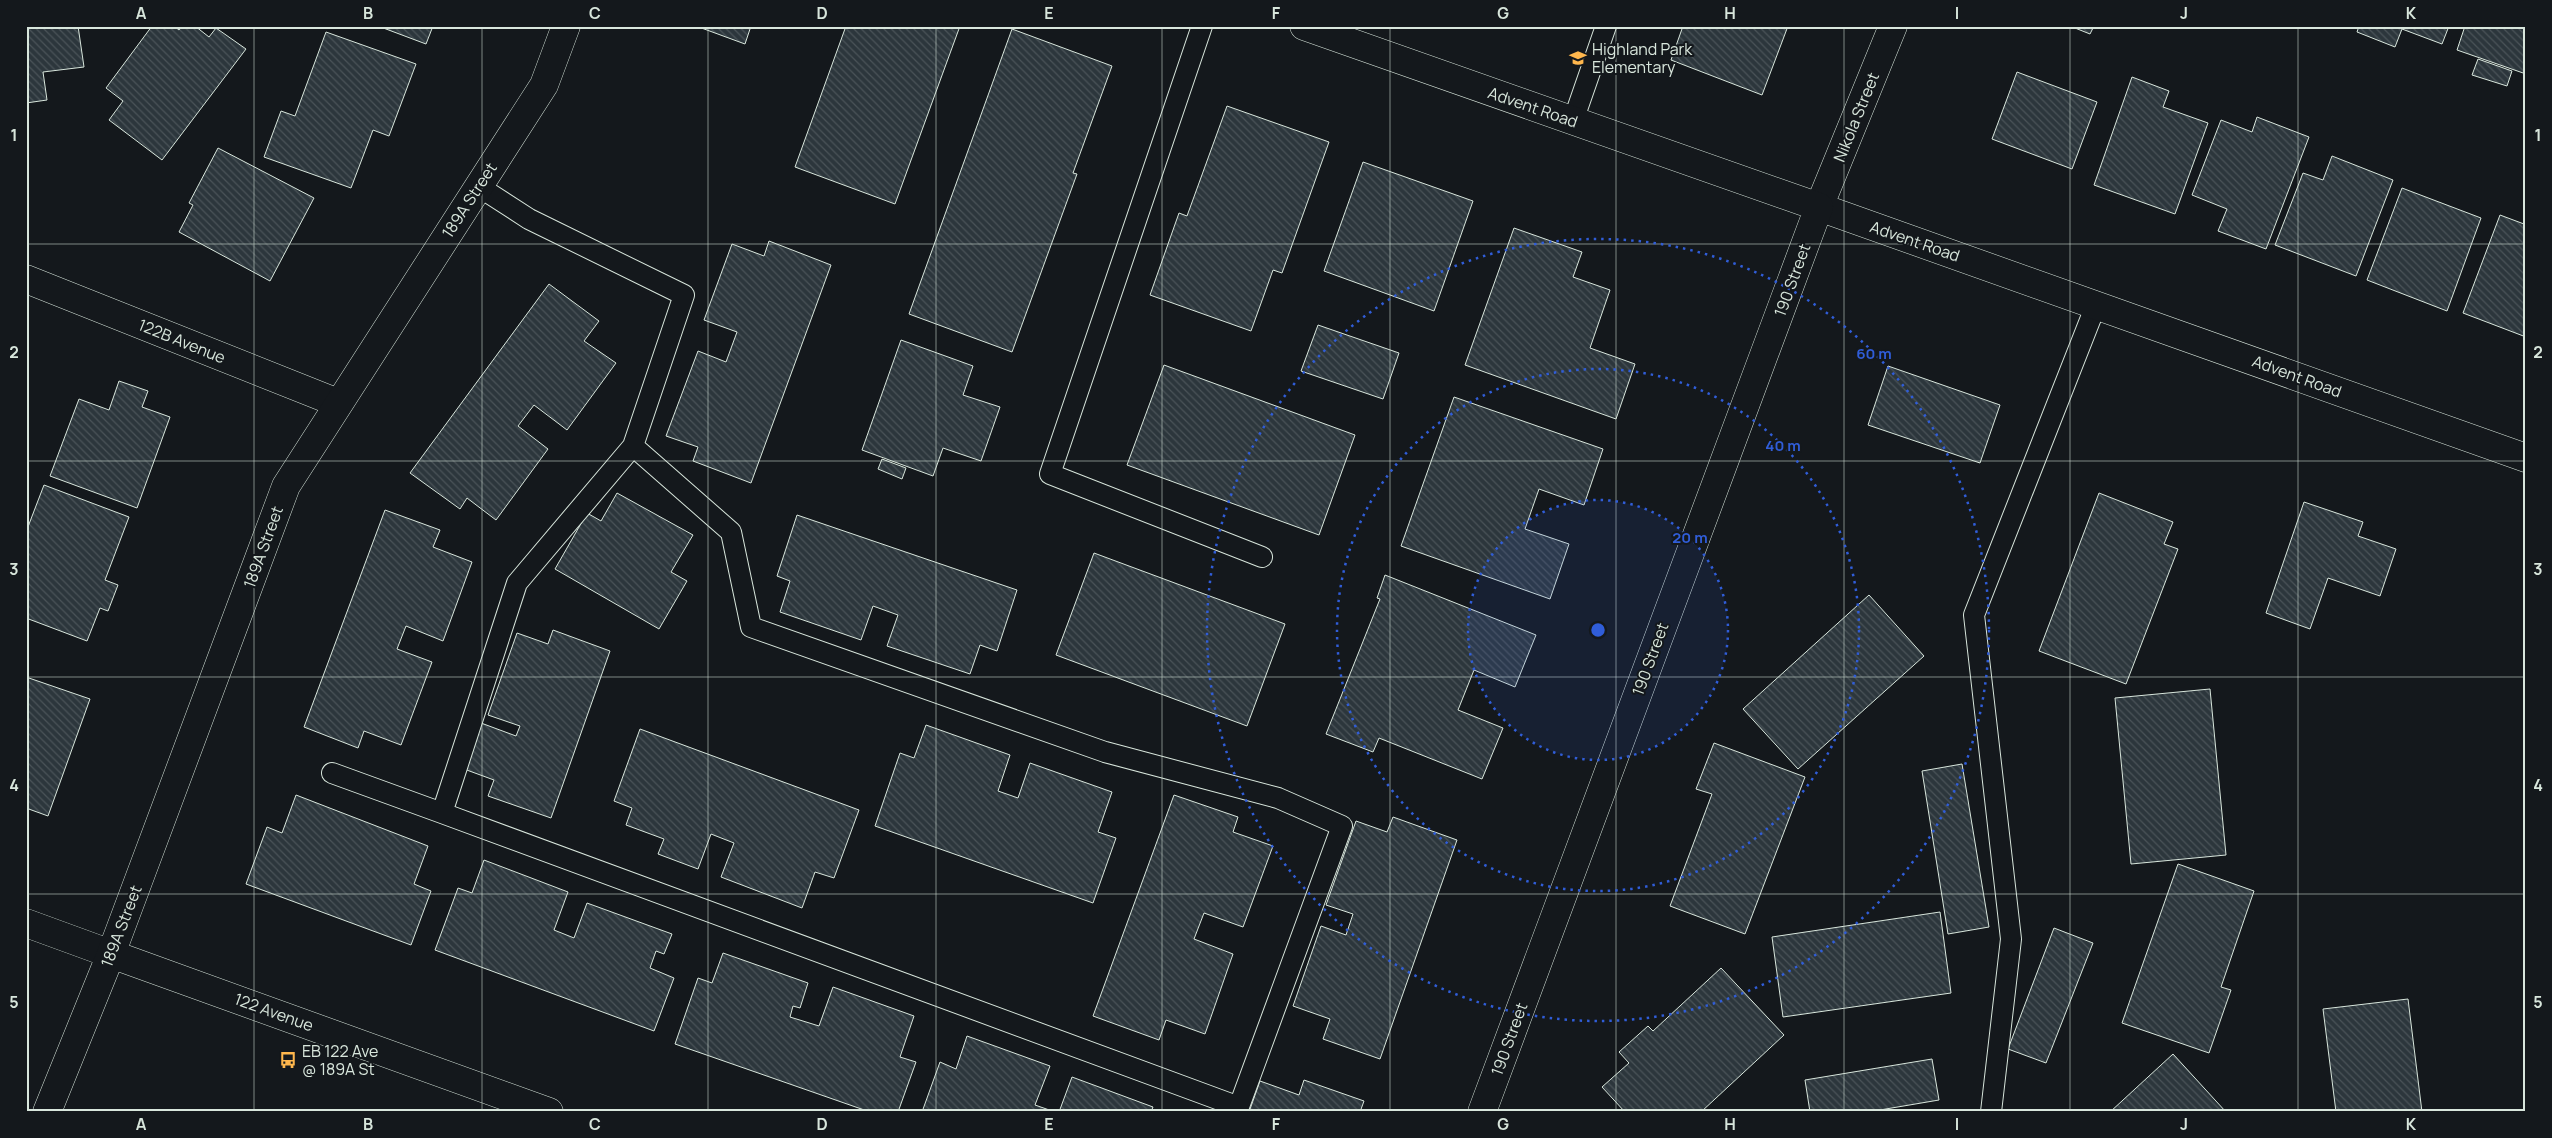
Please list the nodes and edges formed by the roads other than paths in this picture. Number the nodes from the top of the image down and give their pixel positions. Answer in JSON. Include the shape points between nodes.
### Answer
{"nodes":[{"id":1,"x":566,"y":26,"type":"edge"},
{"id":2,"x":1202,"y":26,"type":"edge"},
{"id":3,"x":1304,"y":26,"type":"edge"},
{"id":4,"x":1606,"y":26,"type":"edge"},
{"id":5,"x":1893,"y":26,"type":"edge"},
{"id":6,"x":1573,"y":120,"type":"junction"},
{"id":7,"x":478,"y":186,"type":"junction"},
{"id":8,"x":1819,"y":207,"type":"junction"},
{"id":9,"x":26,"y":279,"type":"edge"},
{"id":10,"x":2096,"y":305,"type":"junction"},
{"id":11,"x":338,"y":403,"type":"junction"},
{"id":12,"x":633,"y":446,"type":"junction"},
{"id":13,"x":2526,"y":458,"type":"edge"},
{"id":14,"x":1262,"y":557,"type":"dead end"},
{"id":15,"x":332,"y":773,"type":"dead end"},
{"id":16,"x":442,"y":813,"type":"junction"},
{"id":17,"x":26,"y":923,"type":"edge"},
{"id":18,"x":111,"y":954,"type":"junction"},
{"id":19,"x":1238,"y":1109,"type":"edge"},
{"id":20,"x":47,"y":1112,"type":"edge"},
{"id":21,"x":549,"y":1112,"type":"edge"},
{"id":22,"x":1482,"y":1112,"type":"edge"},
{"id":23,"x":1991,"y":1112,"type":"edge"}],
"edges":[{"from":1,"to":7,"type":"street","name":"189A Street","via":[[544,85]]},
{"from":2,"to":14,"type":"lane","via":[[1050,474]]},
{"from":3,"to":6,"type":"street","name":"Advent Road"},
{"from":4,"to":6,"type":"lane"},
{"from":5,"to":8,"type":"street","name":"Nikola Street"},
{"from":6,"to":8,"type":"street","name":"Advent Road"},
{"from":7,"to":11,"type":"street","name":"189A Street"},
{"from":7,"to":12,"type":"lane","via":[[529,219],[684,295]]},
{"from":8,"to":10,"type":"street","name":"Advent Road"},
{"from":8,"to":22,"type":"street","name":"190 Street"},
{"from":9,"to":11,"type":"street","name":"122B Avenue"},
{"from":10,"to":13,"type":"street","name":"Advent Road"},
{"from":10,"to":23,"type":"lane","via":[[1974,615],[2011,939]]},
{"from":11,"to":18,"type":"street","name":"189A Street","via":[[286,486]]},
{"from":12,"to":16,"type":"lane","via":[[517,583]]},
{"from":12,"to":19,"type":"lane","via":[[731,532],[750,627],[1105,752],[1278,798],[1342,826]]},
{"from":15,"to":16,"type":"lane"},
{"from":16,"to":19,"type":"lane"},
{"from":17,"to":18,"type":"street","name":"122 Avenue"},
{"from":18,"to":20,"type":"street","name":"189A Street"},
{"from":18,"to":21,"type":"street","name":"122 Avenue"}]}
